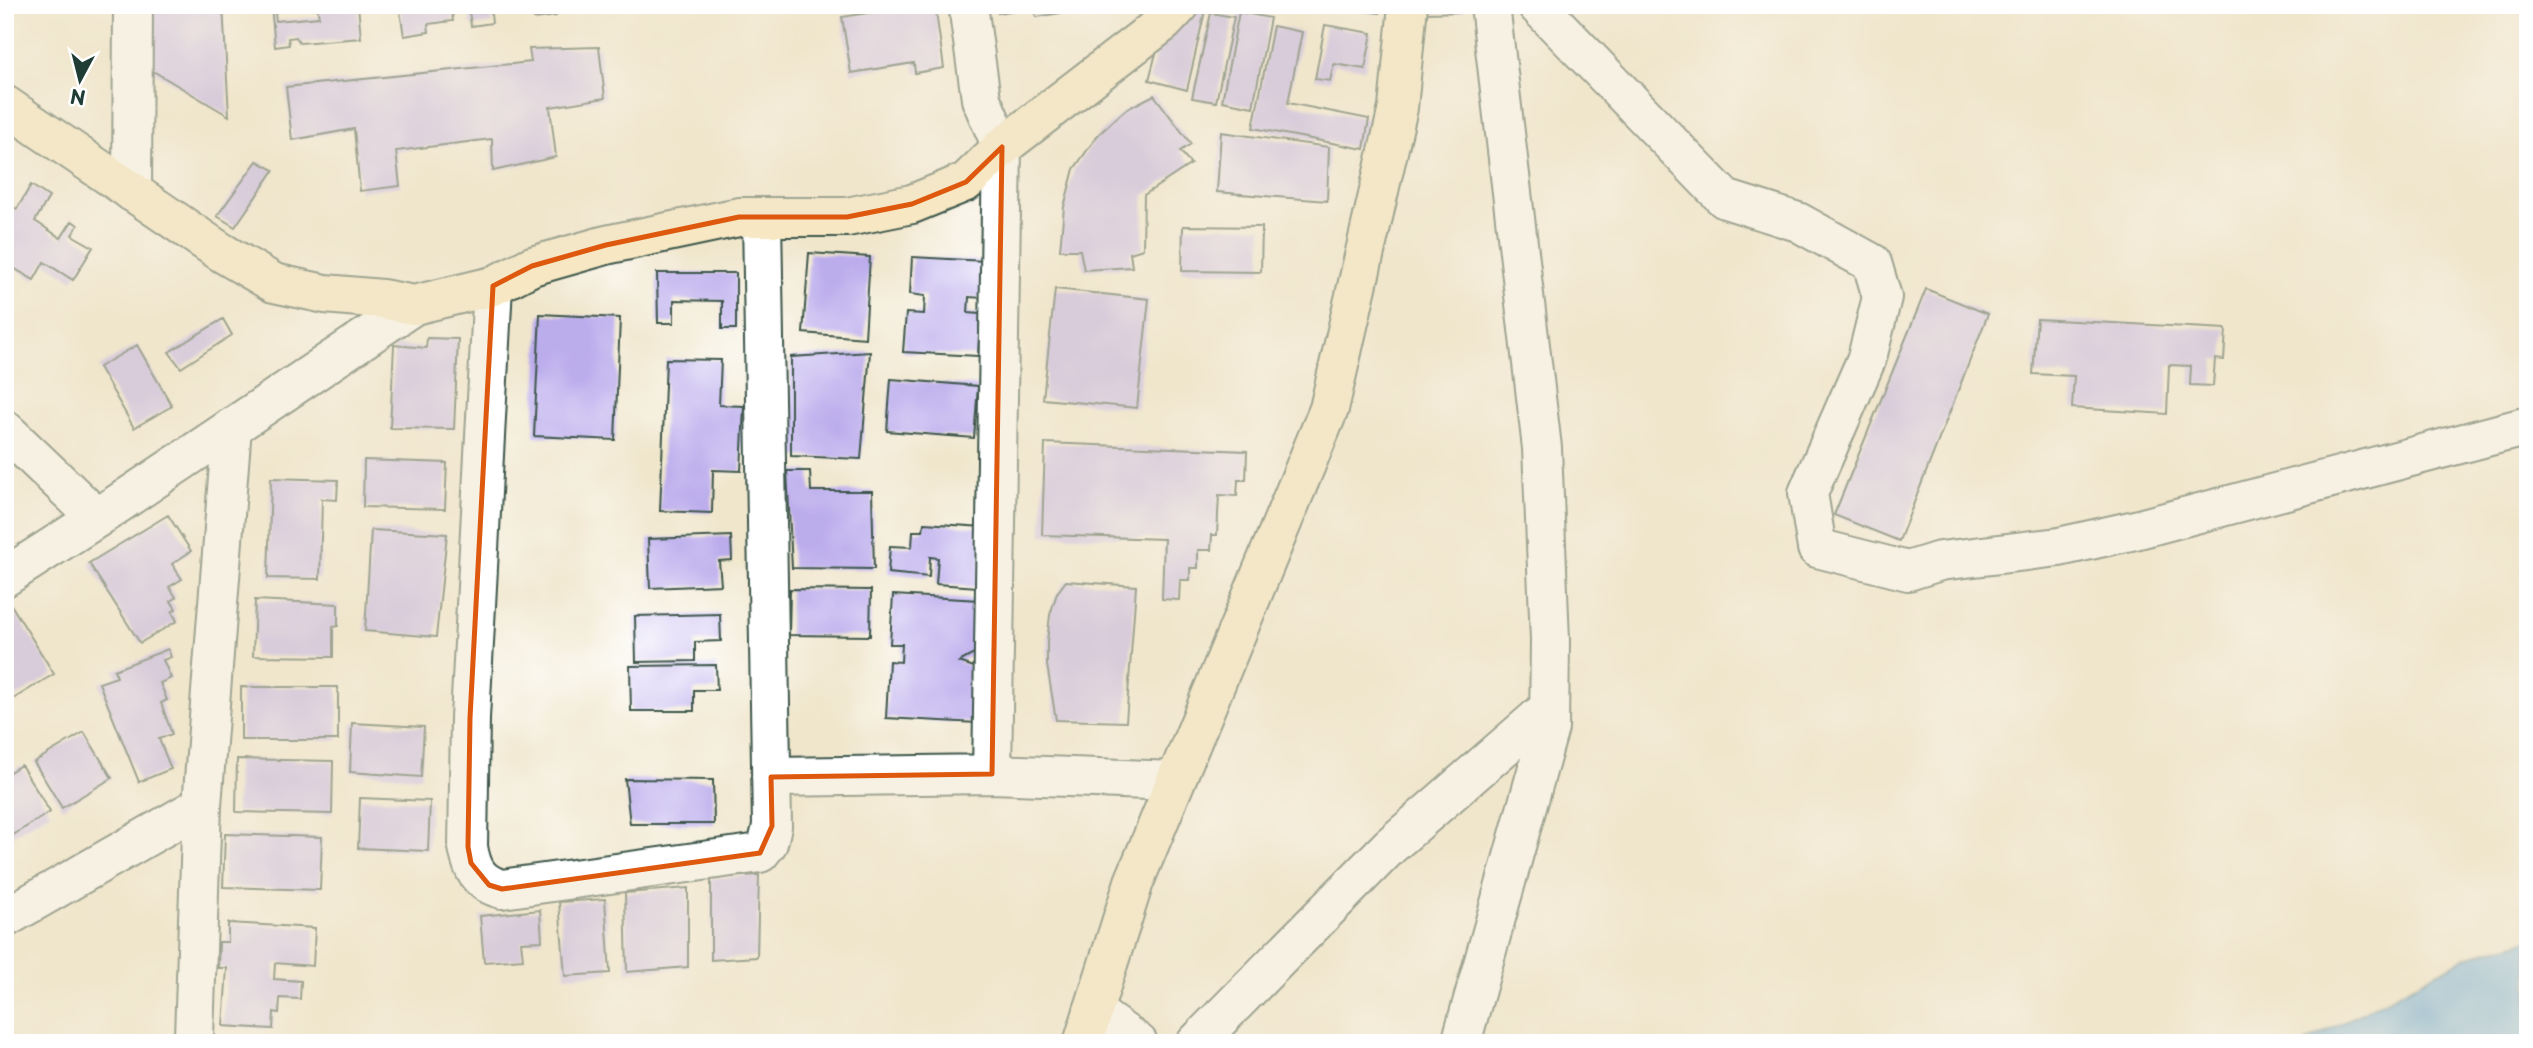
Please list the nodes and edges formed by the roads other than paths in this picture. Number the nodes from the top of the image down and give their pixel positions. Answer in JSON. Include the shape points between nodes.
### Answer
{"nodes":[{"id":1,"x":133,"y":5,"type":"edge"},
{"id":2,"x":968,"y":5,"type":"edge"},
{"id":3,"x":1180,"y":5,"type":"edge"},
{"id":4,"x":1408,"y":5,"type":"edge"},
{"id":5,"x":1490,"y":5,"type":"edge"},
{"id":6,"x":1537,"y":5,"type":"edge"},
{"id":7,"x":5,"y":105,"type":"edge"},
{"id":8,"x":1002,"y":146,"type":"junction"},
{"id":9,"x":132,"y":192,"type":"junction"},
{"id":10,"x":762,"y":217,"type":"junction"},
{"id":11,"x":493,"y":286,"type":"junction"},
{"id":12,"x":414,"y":305,"type":"junction"},
{"id":13,"x":2528,"y":426,"type":"edge"},
{"id":14,"x":232,"y":427,"type":"junction"},
{"id":15,"x":5,"y":430,"type":"edge"},
{"id":16,"x":97,"y":518,"type":"junction"},
{"id":17,"x":5,"y":577,"type":"edge"},
{"id":18,"x":1549,"y":708,"type":"junction"},
{"id":19,"x":992,"y":774,"type":"junction"},
{"id":20,"x":771,"y":777,"type":"junction"},
{"id":21,"x":1175,"y":781,"type":"junction"},
{"id":22,"x":202,"y":805,"type":"junction"},
{"id":23,"x":5,"y":918,"type":"edge"},
{"id":24,"x":1088,"y":1027,"type":"edge"},
{"id":25,"x":194,"y":1036,"type":"dead end"},
{"id":26,"x":1138,"y":1043,"type":"edge"},
{"id":27,"x":1196,"y":1043,"type":"edge"},
{"id":28,"x":1461,"y":1043,"type":"edge"}],
"edges":[{"from":1,"to":9,"type":"street"},
{"from":2,"to":8,"type":"street","via":[[981,99]]},
{"from":3,"to":8,"type":"street"},
{"from":4,"to":21,"type":"street","via":[[1398,108],[1329,409]]},
{"from":5,"to":18,"type":"street","via":[[1542,448]]},
{"from":6,"to":13,"type":"street","via":[[1725,199],[1798,222],[1872,263],[1882,296],[1867,358],[1808,493],[1817,548],[1908,571],[1940,561],[2059,547]]},
{"from":7,"to":9,"type":"street"},
{"from":8,"to":10,"type":"street","via":[[967,182],[912,204],[846,217]]},
{"from":8,"to":19,"type":"street"},
{"from":9,"to":12,"type":"street","via":[[274,282],[325,294]]},
{"from":10,"to":11,"type":"street","via":[[739,217],[606,245],[532,265]]},
{"from":10,"to":20,"type":"street"},
{"from":11,"to":12,"type":"street"},
{"from":11,"to":20,"type":"street","via":[[470,718],[468,847],[479,878],[502,889],[760,853],[772,826]]},
{"from":12,"to":14,"type":"street"},
{"from":14,"to":16,"type":"street"},
{"from":14,"to":22,"type":"street"},
{"from":15,"to":16,"type":"street"},
{"from":16,"to":17,"type":"street"},
{"from":18,"to":27,"type":"street","via":[[1390,846]]},
{"from":18,"to":28,"type":"street","via":[[1549,728]]},
{"from":19,"to":20,"type":"street"},
{"from":19,"to":21,"type":"street"},
{"from":21,"to":24,"type":"street","via":[[1134,882]]},
{"from":22,"to":23,"type":"street"},
{"from":22,"to":25,"type":"street"},
{"from":24,"to":26,"type":"street"}]}
